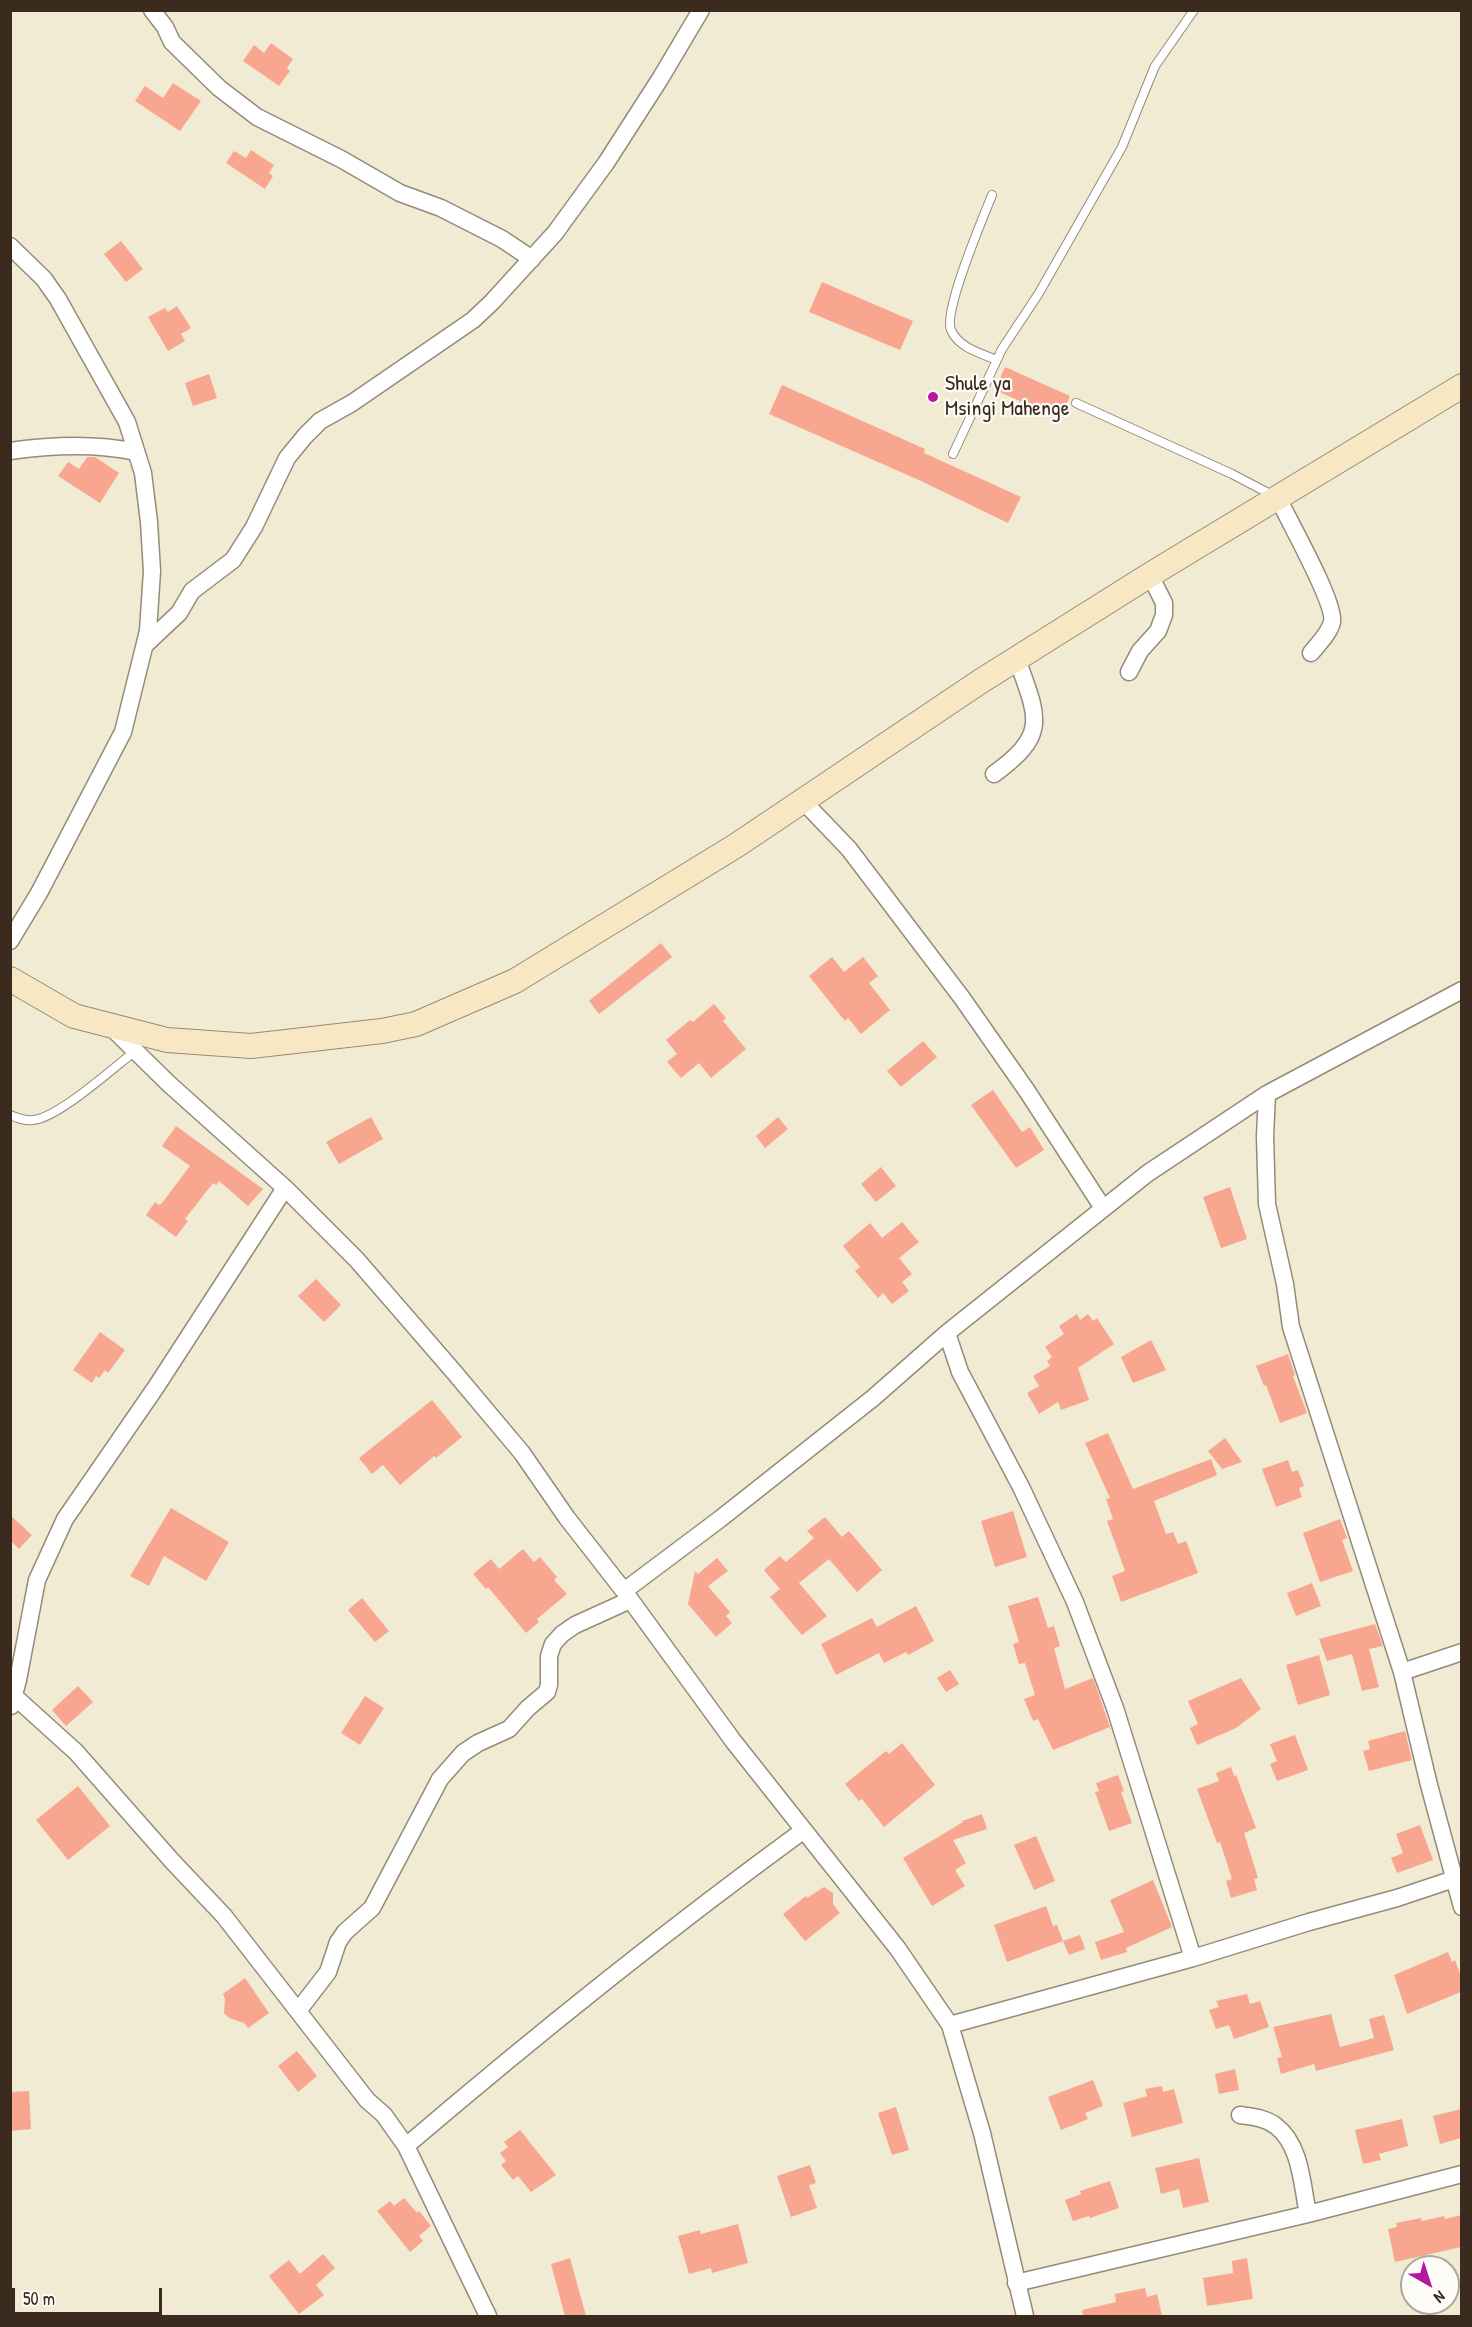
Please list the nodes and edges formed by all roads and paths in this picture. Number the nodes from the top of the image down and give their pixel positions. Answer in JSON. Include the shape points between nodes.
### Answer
{"nodes":[{"id":1,"x":152,"y":10,"type":"edge"},
{"id":2,"x":701,"y":10,"type":"edge"},
{"id":3,"x":1194,"y":10,"type":"edge"},
{"id":4,"x":992,"y":195,"type":"dead end"},
{"id":5,"x":10,"y":246,"type":"edge"},
{"id":6,"x":532,"y":259,"type":"junction"},
{"id":7,"x":997,"y":360,"type":"junction"},
{"id":8,"x":1461,"y":386,"type":"edge"},
{"id":9,"x":1077,"y":403,"type":"dead end"},
{"id":10,"x":10,"y":451,"type":"edge"},
{"id":11,"x":136,"y":452,"type":"junction"},
{"id":12,"x":953,"y":454,"type":"dead end"},
{"id":13,"x":1278,"y":498,"type":"junction"},
{"id":14,"x":1150,"y":575,"type":"junction"},
{"id":15,"x":145,"y":645,"type":"junction"},
{"id":16,"x":1311,"y":653,"type":"dead end"},
{"id":17,"x":1017,"y":659,"type":"junction"},
{"id":18,"x":1129,"y":672,"type":"dead end"},
{"id":19,"x":994,"y":774,"type":"dead end"},
{"id":20,"x":802,"y":800,"type":"junction"},
{"id":21,"x":10,"y":941,"type":"edge"},
{"id":22,"x":10,"y":980,"type":"edge"},
{"id":23,"x":1461,"y":990,"type":"edge"},
{"id":24,"x":109,"y":1026,"type":"junction"},
{"id":25,"x":134,"y":1052,"type":"junction"},
{"id":26,"x":1267,"y":1094,"type":"junction"},
{"id":27,"x":10,"y":1115,"type":"edge"},
{"id":28,"x":285,"y":1188,"type":"junction"},
{"id":29,"x":1103,"y":1208,"type":"junction"},
{"id":30,"x":947,"y":1333,"type":"junction"},
{"id":31,"x":627,"y":1595,"type":"junction"},
{"id":32,"x":1461,"y":1652,"type":"edge"},
{"id":33,"x":1402,"y":1672,"type":"junction"},
{"id":34,"x":12,"y":1702,"type":"edge"},
{"id":35,"x":804,"y":1830,"type":"junction"},
{"id":36,"x":1454,"y":1879,"type":"junction"},
{"id":37,"x":1461,"y":1906,"type":"edge"},
{"id":38,"x":1193,"y":1958,"type":"junction"},
{"id":39,"x":298,"y":2012,"type":"junction"},
{"id":40,"x":950,"y":2025,"type":"junction"},
{"id":41,"x":1240,"y":2115,"type":"dead end"},
{"id":42,"x":406,"y":2146,"type":"junction"},
{"id":43,"x":1461,"y":2174,"type":"edge"},
{"id":44,"x":1308,"y":2214,"type":"junction"},
{"id":45,"x":1016,"y":2283,"type":"junction"},
{"id":46,"x":488,"y":2316,"type":"edge"},
{"id":47,"x":1025,"y":2316,"type":"edge"}],
"edges":[{"from":1,"to":6,"type":"street","via":[[172,42],[219,88],[257,117],[400,193],[441,208],[502,239]]},
{"from":2,"to":6,"type":"street","via":[[606,163]]},
{"from":3,"to":7,"type":"lane","via":[[1155,66],[1104,182]]},
{"from":4,"to":7,"type":"lane","via":[[956,291],[950,325],[964,345]]},
{"from":5,"to":11,"type":"street","via":[[44,279],[58,299],[127,422]]},
{"from":6,"to":15,"type":"street","via":[[472,320],[320,421],[287,458],[254,527],[233,560],[192,591],[179,613]]},
{"from":7,"to":12,"type":"lane"},
{"from":8,"to":13,"type":"street"},
{"from":9,"to":13,"type":"lane"},
{"from":10,"to":11,"type":"street","via":[[107,446]]},
{"from":11,"to":15,"type":"street","via":[[143,473],[152,571]]},
{"from":13,"to":14,"type":"street"},
{"from":13,"to":16,"type":"street","via":[[1328,597],[1333,620]]},
{"from":14,"to":17,"type":"street"},
{"from":14,"to":18,"type":"street","via":[[1164,603],[1164,615],[1158,631],[1140,651]]},
{"from":15,"to":21,"type":"street","via":[[123,732]]},
{"from":17,"to":19,"type":"street","via":[[1035,728],[1026,747]]},
{"from":17,"to":20,"type":"street"},
{"from":20,"to":24,"type":"street","via":[[737,845],[515,981],[416,1024],[251,1046],[166,1040]]},
{"from":20,"to":29,"type":"street","via":[[849,849],[962,998]]},
{"from":22,"to":24,"type":"street","via":[[74,1016]]},
{"from":23,"to":26,"type":"street"},
{"from":24,"to":25,"type":"street"},
{"from":25,"to":27,"type":"lane","via":[[52,1114],[34,1120]]},
{"from":25,"to":28,"type":"street"},
{"from":26,"to":29,"type":"street"},
{"from":26,"to":33,"type":"street","via":[[1267,1204],[1291,1326]]},
{"from":28,"to":31,"type":"street","via":[[357,1260],[522,1452]]},
{"from":28,"to":34,"type":"street","via":[[156,1388],[65,1519],[37,1580]]},
{"from":29,"to":30,"type":"street"},
{"from":30,"to":31,"type":"street","via":[[873,1398]]},
{"from":30,"to":38,"type":"street","via":[[960,1372],[1021,1487],[1074,1602],[1115,1708]]},
{"from":31,"to":35,"type":"street"},
{"from":31,"to":39,"type":"street","via":[[562,1634],[549,1656],[547,1692],[509,1729],[463,1753],[440,1779],[372,1908],[345,1932],[328,1972]]},
{"from":32,"to":33,"type":"street"},
{"from":33,"to":36,"type":"street"},
{"from":34,"to":39,"type":"street","via":[[76,1752],[224,1916]]},
{"from":35,"to":40,"type":"street","via":[[898,1949]]},
{"from":35,"to":42,"type":"street","via":[[584,1998]]},
{"from":36,"to":37,"type":"street"},
{"from":36,"to":38,"type":"street"},
{"from":38,"to":40,"type":"street"},
{"from":39,"to":42,"type":"street"},
{"from":40,"to":45,"type":"street","via":[[982,2133]]},
{"from":41,"to":44,"type":"street","via":[[1276,2125],[1288,2139]]},
{"from":42,"to":46,"type":"street"},
{"from":43,"to":44,"type":"street"},
{"from":44,"to":45,"type":"street"},
{"from":45,"to":47,"type":"street"}]}
